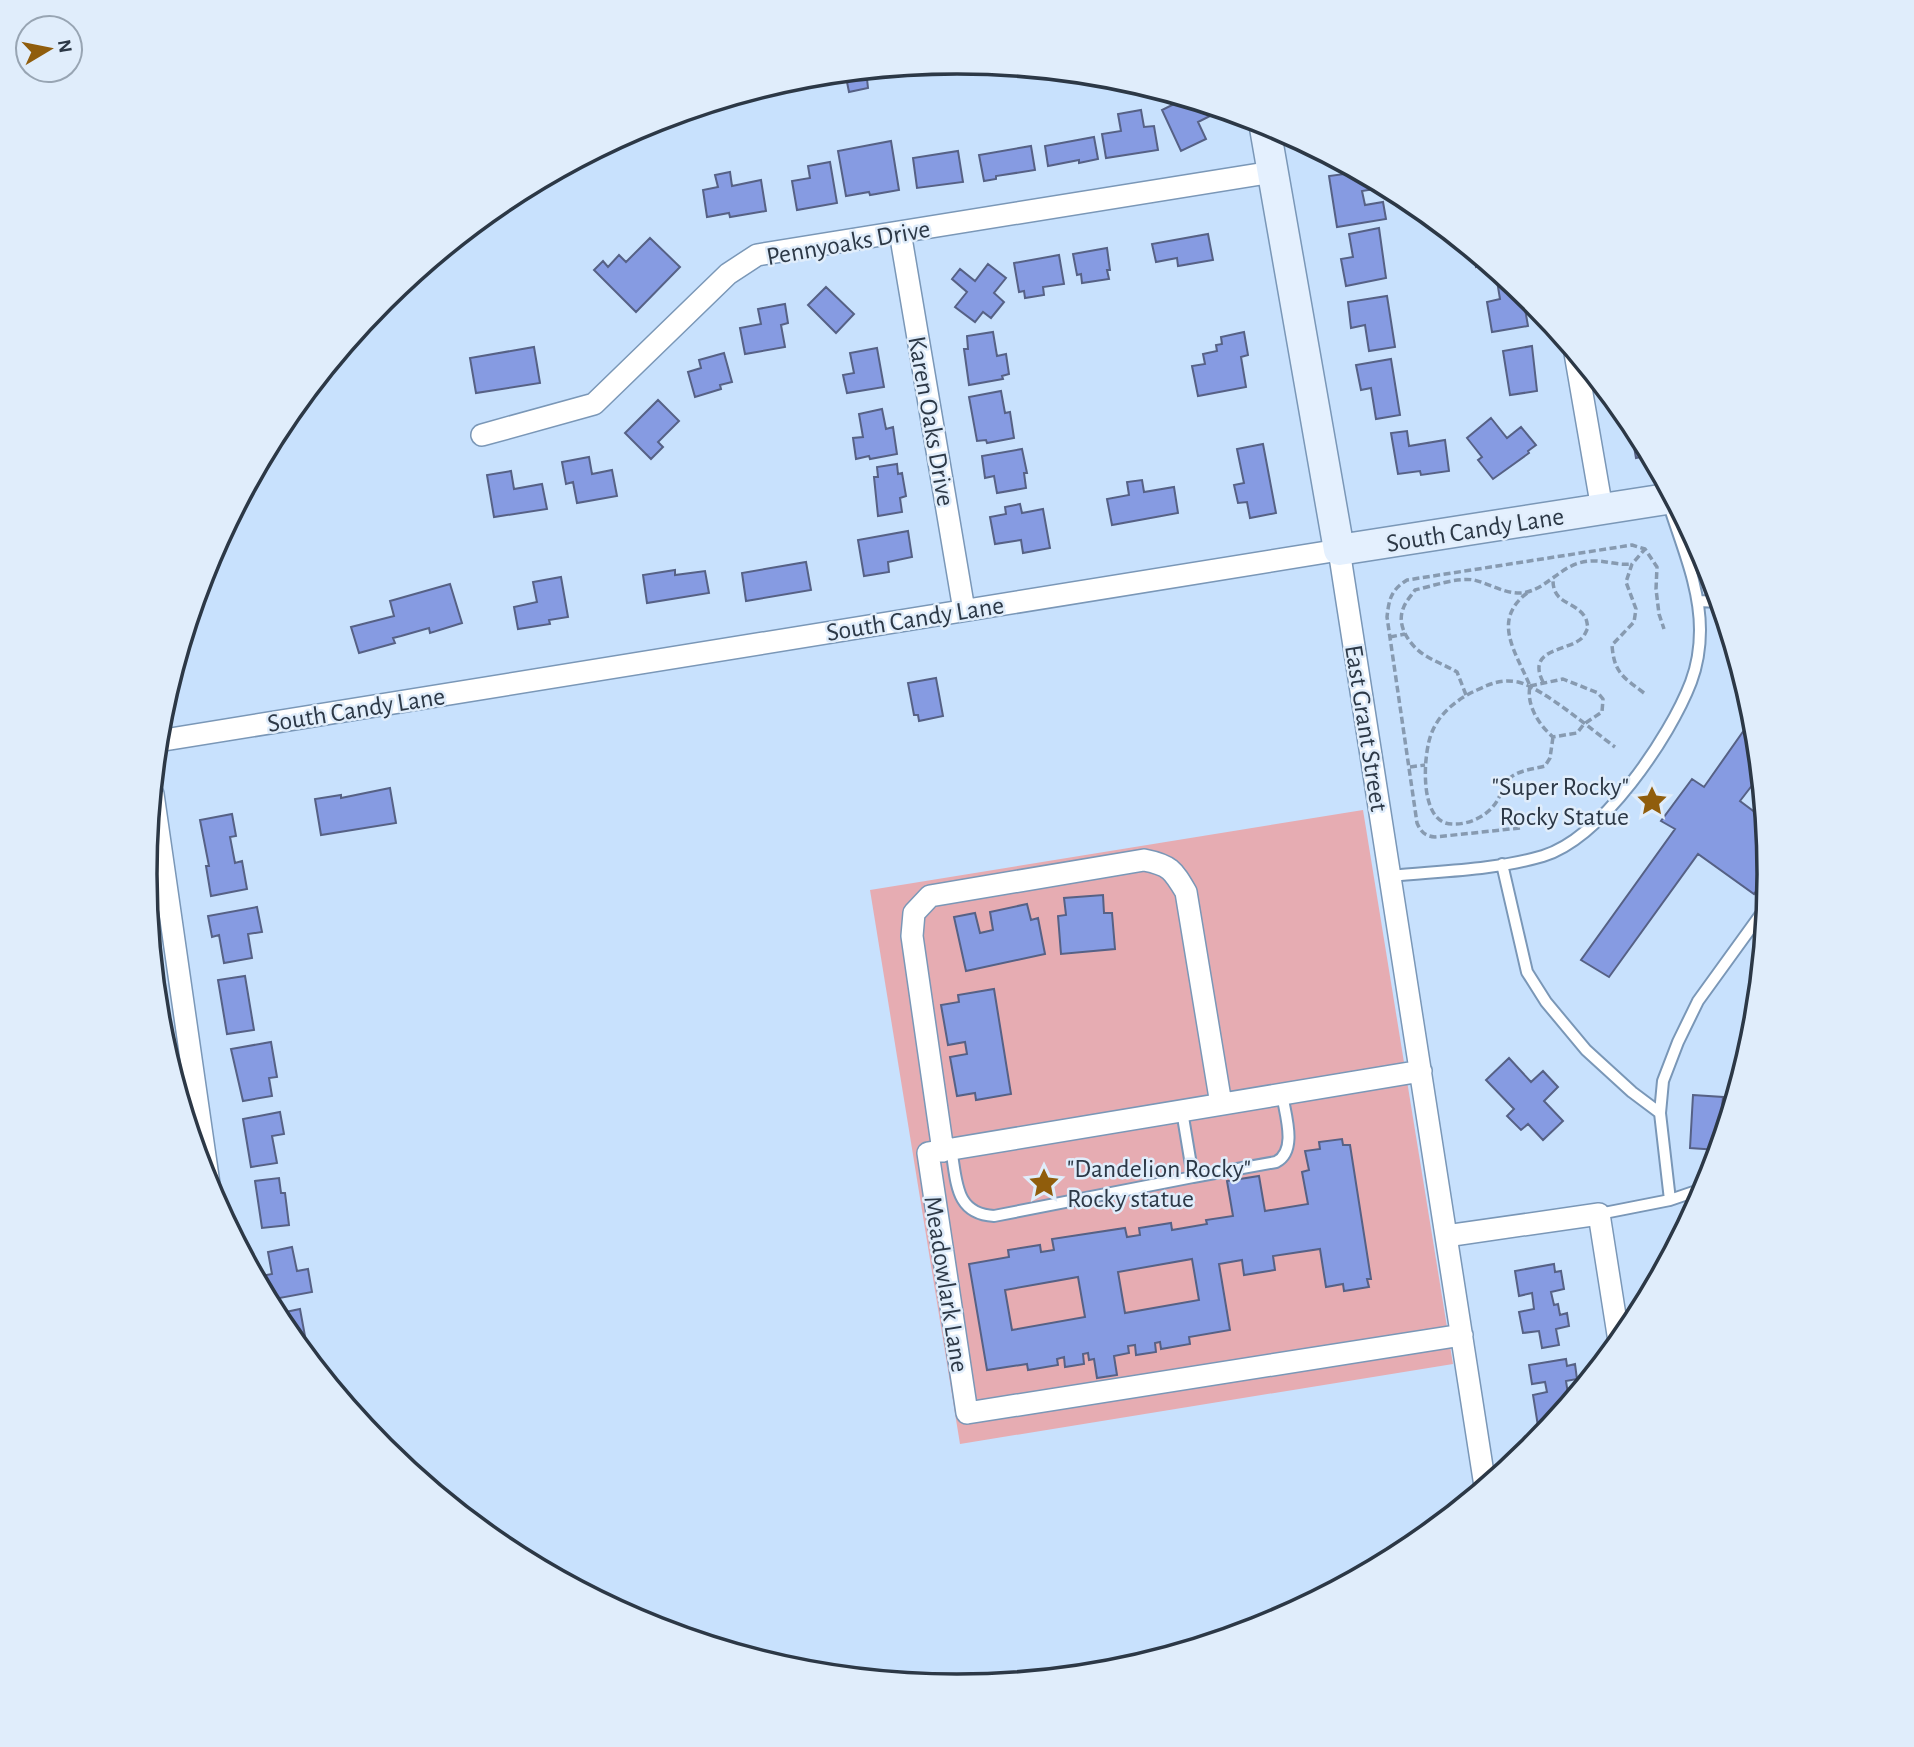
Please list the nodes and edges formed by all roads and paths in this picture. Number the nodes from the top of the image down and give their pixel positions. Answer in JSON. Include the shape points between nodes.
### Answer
{"nodes":[{"id":1,"x":1266,"y":135,"type":"edge"},
{"id":2,"x":1272,"y":172,"type":"junction"},
{"id":3,"x":900,"y":232,"type":"junction"},
{"id":4,"x":1578,"y":369,"type":"edge"},
{"id":5,"x":482,"y":435,"type":"dead end"},
{"id":6,"x":1664,"y":500,"type":"edge"},
{"id":7,"x":1602,"y":509,"type":"junction"},
{"id":8,"x":1679,"y":531,"type":"edge"},
{"id":9,"x":1644,"y":549,"type":"junction"},
{"id":10,"x":1339,"y":550,"type":"junction"},
{"id":11,"x":1592,"y":550,"type":"junction"},
{"id":12,"x":1594,"y":560,"type":"junction"},
{"id":13,"x":1632,"y":564,"type":"junction"},
{"id":14,"x":1454,"y":572,"type":"junction"},
{"id":15,"x":1553,"y":580,"type":"junction"},
{"id":16,"x":1455,"y":582,"type":"junction"},
{"id":17,"x":1529,"y":592,"type":"junction"},
{"id":18,"x":1699,"y":601,"type":"junction"},
{"id":19,"x":1709,"y":602,"type":"edge"},
{"id":20,"x":964,"y":610,"type":"junction"},
{"id":21,"x":1664,"y":629,"type":"dead end"},
{"id":22,"x":1406,"y":634,"type":"junction"},
{"id":23,"x":1390,"y":637,"type":"junction"},
{"id":24,"x":1544,"y":682,"type":"junction"},
{"id":25,"x":1530,"y":685,"type":"junction"},
{"id":26,"x":1644,"y":693,"type":"dead end"},
{"id":27,"x":1466,"y":695,"type":"junction"},
{"id":28,"x":1584,"y":724,"type":"junction"},
{"id":29,"x":1553,"y":737,"type":"junction"},
{"id":30,"x":169,"y":739,"type":"edge"},
{"id":31,"x":1615,"y":747,"type":"dead end"},
{"id":32,"x":1425,"y":765,"type":"junction"},
{"id":33,"x":1410,"y":767,"type":"junction"},
{"id":34,"x":1520,"y":828,"type":"dead end"},
{"id":35,"x":159,"y":833,"type":"edge"},
{"id":36,"x":1502,"y":864,"type":"junction"},
{"id":37,"x":1391,"y":876,"type":"junction"},
{"id":38,"x":1755,"y":922,"type":"edge"},
{"id":39,"x":1421,"y":1071,"type":"junction"},
{"id":40,"x":1282,"y":1094,"type":"junction"},
{"id":41,"x":1221,"y":1104,"type":"junction"},
{"id":42,"x":1182,"y":1111,"type":"junction"},
{"id":43,"x":1660,"y":1113,"type":"junction"},
{"id":44,"x":203,"y":1141,"type":"edge"},
{"id":45,"x":947,"y":1150,"type":"junction"},
{"id":46,"x":1192,"y":1177,"type":"junction"},
{"id":47,"x":1690,"y":1193,"type":"edge"},
{"id":48,"x":1670,"y":1200,"type":"junction"},
{"id":49,"x":1599,"y":1214,"type":"junction"},
{"id":50,"x":1446,"y":1236,"type":"junction"},
{"id":51,"x":1617,"y":1326,"type":"edge"},
{"id":52,"x":1462,"y":1335,"type":"junction"},
{"id":53,"x":1483,"y":1475,"type":"edge"}],
"edges":[{"from":1,"to":2,"type":"main road","name":"East Grant Street"},
{"from":2,"to":3,"type":"street","name":"Pennyoaks Drive"},
{"from":2,"to":10,"type":"main road","name":"East Grant Street"},
{"from":3,"to":5,"type":"street","name":"Pennyoaks Drive","via":[[757,255],[727,274],[594,404]]},
{"from":3,"to":20,"type":"street","name":"Karen Oaks Drive"},
{"from":4,"to":7,"type":"street"},
{"from":6,"to":7,"type":"main road","name":"South Candy Lane"},
{"from":7,"to":10,"type":"main road","name":"South Candy Lane"},
{"from":8,"to":18,"type":"lane"},
{"from":9,"to":11,"type":"path","via":[[1632,545]]},
{"from":9,"to":13,"type":"path"},
{"from":9,"to":21,"type":"path","via":[[1657,567]]},
{"from":10,"to":20,"type":"street","name":"South Candy Lane"},
{"from":10,"to":37,"type":"street","name":"East Grant Street"},
{"from":11,"to":12,"type":"path"},
{"from":11,"to":14,"type":"path"},
{"from":12,"to":13,"type":"path"},
{"from":12,"to":15,"type":"path","via":[[1576,564]]},
{"from":13,"to":26,"type":"path","via":[[1626,582],[1636,609],[1634,622],[1612,645],[1613,660],[1619,673]]},
{"from":14,"to":16,"type":"path"},
{"from":14,"to":23,"type":"path","via":[[1407,580],[1396,587],[1387,617]]},
{"from":15,"to":17,"type":"path"},
{"from":15,"to":24,"type":"path","via":[[1553,590],[1585,617],[1588,628],[1582,638],[1549,652],[1541,661],[1539,673]]},
{"from":16,"to":17,"type":"path","via":[[1473,580],[1500,590]]},
{"from":16,"to":22,"type":"path","via":[[1416,590],[1402,609]]},
{"from":17,"to":25,"type":"path","via":[[1518,600],[1506,625]]},
{"from":18,"to":19,"type":"lane"},
{"from":18,"to":36,"type":"lane","via":[[1697,664],[1691,682],[1661,741],[1630,784],[1596,822],[1570,842],[1545,855]]},
{"from":20,"to":30,"type":"street","name":"South Candy Lane"},
{"from":22,"to":23,"type":"path"},
{"from":22,"to":27,"type":"path","via":[[1427,657],[1457,672]]},
{"from":23,"to":33,"type":"path"},
{"from":24,"to":25,"type":"path"},
{"from":24,"to":28,"type":"path","via":[[1563,679],[1598,693],[1603,699],[1602,712]]},
{"from":25,"to":27,"type":"path","via":[[1503,680]]},
{"from":25,"to":28,"type":"path"},
{"from":25,"to":29,"type":"path","via":[[1528,694],[1537,717]]},
{"from":27,"to":32,"type":"path","via":[[1446,710],[1432,730]]},
{"from":28,"to":29,"type":"path","via":[[1577,733]]},
{"from":28,"to":31,"type":"path"},
{"from":29,"to":32,"type":"path","via":[[1545,766],[1509,779],[1487,814],[1461,823],[1449,825],[1437,819],[1429,803]]},
{"from":32,"to":33,"type":"path"},
{"from":33,"to":34,"type":"path","via":[[1417,823],[1427,836]]},
{"from":35,"to":44,"type":"street"},
{"from":36,"to":37,"type":"lane"},
{"from":36,"to":43,"type":"lane","via":[[1527,972],[1586,1050]]},
{"from":37,"to":39,"type":"street","name":"East Grant Street"},
{"from":38,"to":43,"type":"lane","via":[[1698,1001],[1662,1081]]},
{"from":39,"to":40,"type":"street"},
{"from":39,"to":50,"type":"street","name":"East Grant Street"},
{"from":40,"to":41,"type":"street"},
{"from":40,"to":46,"type":"lane","via":[[1288,1138],[1283,1158]]},
{"from":41,"to":42,"type":"street"},
{"from":41,"to":45,"type":"street","via":[[1186,892],[1164,864],[1144,860],[1118,864],[930,896],[914,913],[912,936]]},
{"from":42,"to":45,"type":"street"},
{"from":42,"to":46,"type":"lane"},
{"from":43,"to":48,"type":"lane"},
{"from":45,"to":46,"type":"lane","via":[[965,1205],[984,1215]]},
{"from":45,"to":52,"type":"street","name":"Meadowlark Lane","via":[[928,1153],[967,1413]]},
{"from":47,"to":48,"type":"lane"},
{"from":48,"to":49,"type":"lane"},
{"from":49,"to":50,"type":"street"},
{"from":49,"to":51,"type":"street"},
{"from":50,"to":52,"type":"street","name":"East Grant Street"},
{"from":52,"to":53,"type":"street","name":"East Grant Street"}]}
